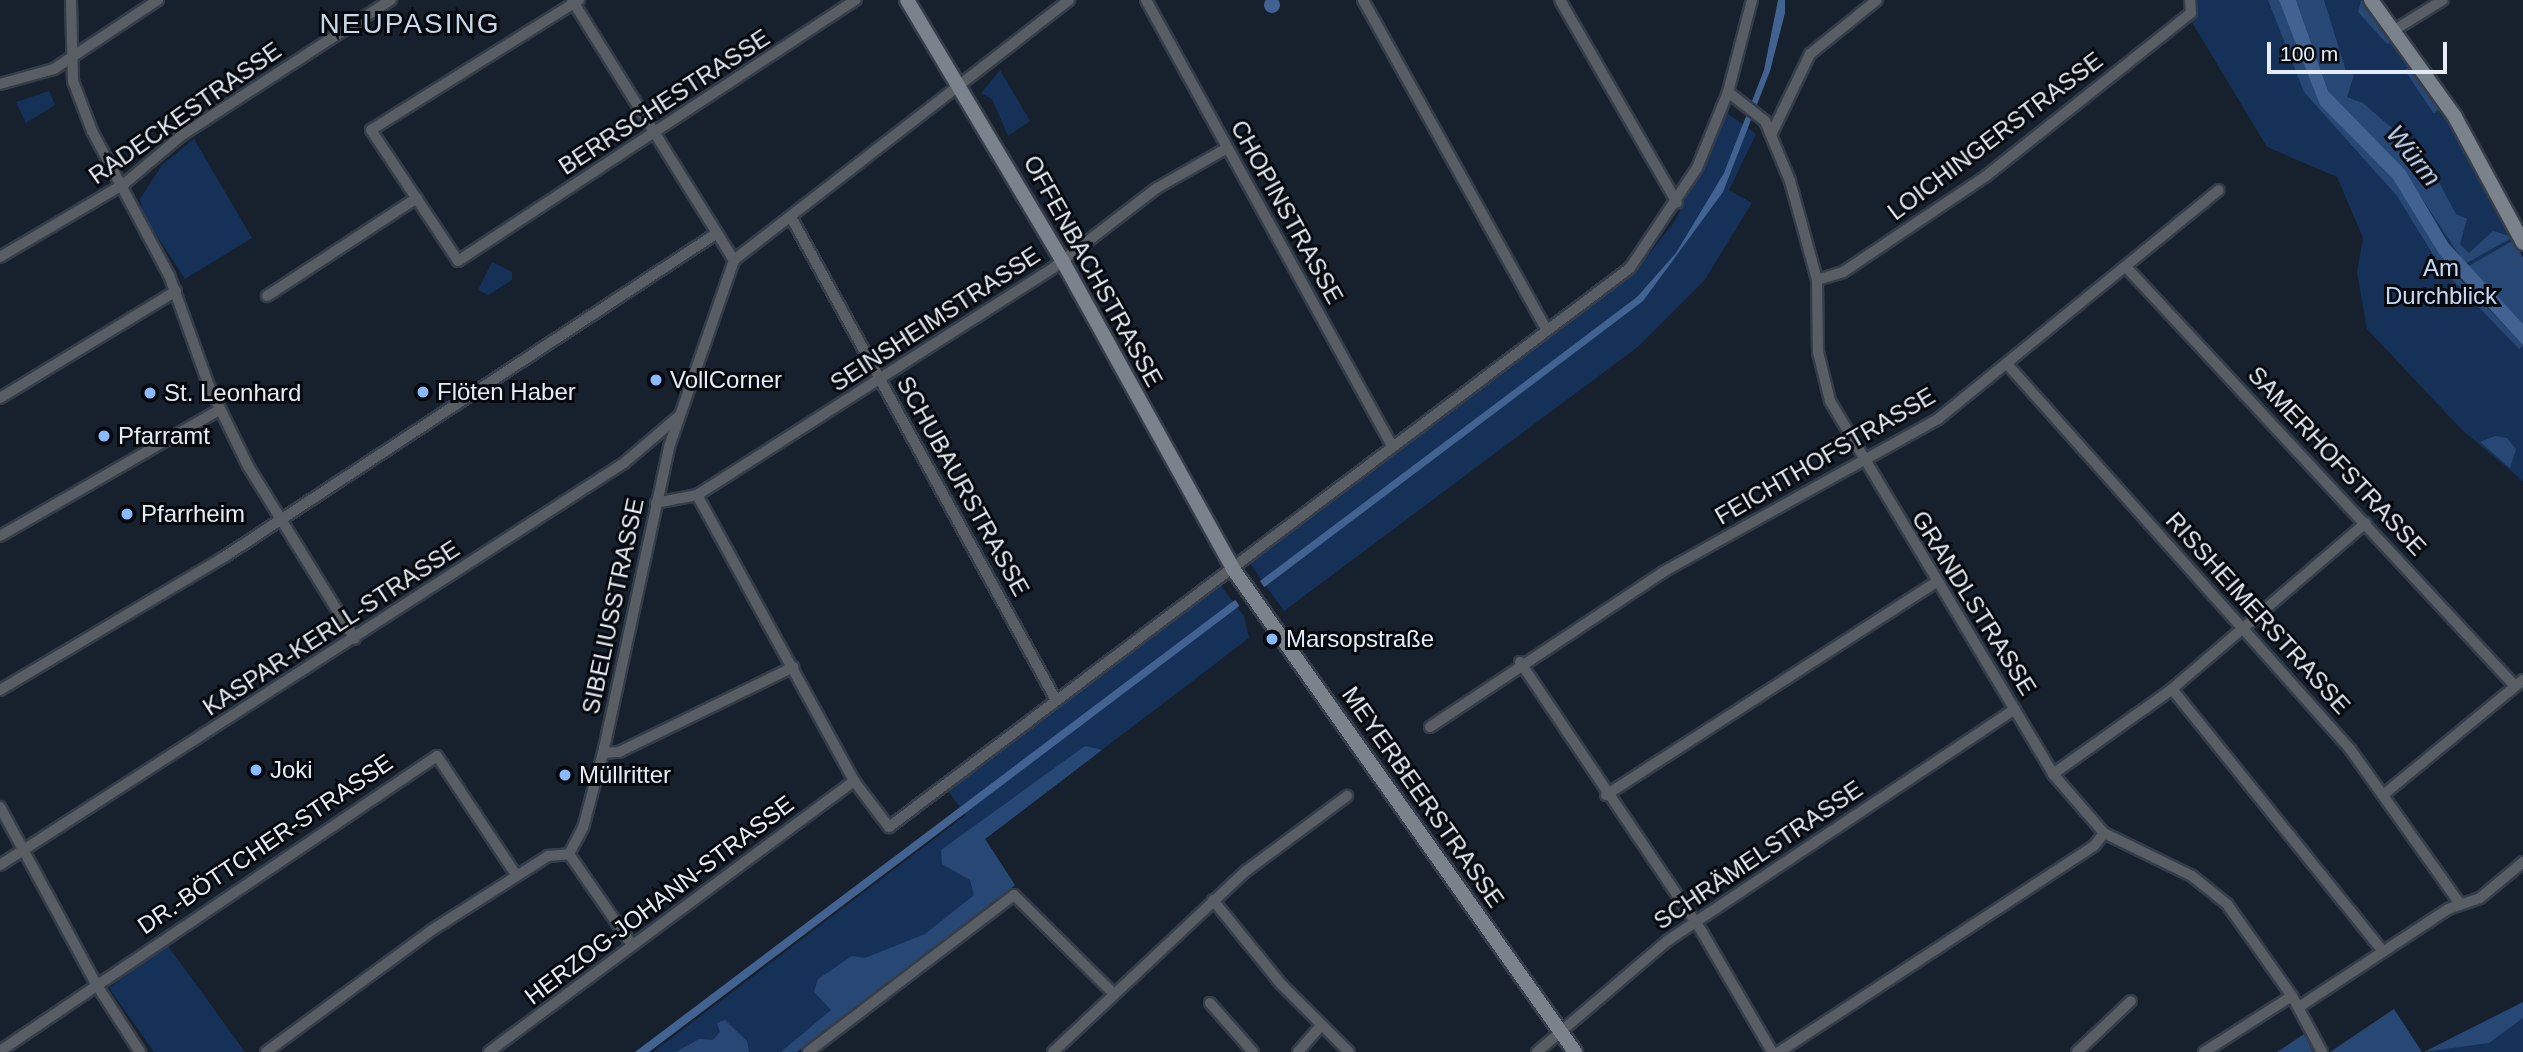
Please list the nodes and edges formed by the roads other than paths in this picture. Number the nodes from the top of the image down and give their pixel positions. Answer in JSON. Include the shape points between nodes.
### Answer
{"nodes":[{"id":1,"x":71,"y":0,"type":"edge"},
{"id":2,"x":158,"y":0,"type":"edge"},
{"id":3,"x":391,"y":0,"type":"edge"},
{"id":4,"x":856,"y":0,"type":"edge"},
{"id":5,"x":907,"y":0,"type":"edge"},
{"id":6,"x":1069,"y":0,"type":"edge"},
{"id":7,"x":1146,"y":0,"type":"edge"},
{"id":8,"x":1363,"y":0,"type":"edge"},
{"id":9,"x":1560,"y":0,"type":"edge"},
{"id":10,"x":1752,"y":0,"type":"edge"},
{"id":11,"x":1877,"y":0,"type":"edge"},
{"id":12,"x":2190,"y":0,"type":"edge"},
{"id":13,"x":2371,"y":0,"type":"edge"},
{"id":14,"x":2443,"y":0,"type":"edge"},
{"id":15,"x":575,"y":1,"type":"edge"},
{"id":16,"x":2396,"y":29,"type":"junction"},
{"id":17,"x":73,"y":55,"type":"junction"},
{"id":18,"x":0,"y":83,"type":"edge"},
{"id":19,"x":959,"y":87,"type":"junction"},
{"id":20,"x":1728,"y":92,"type":"junction"},
{"id":21,"x":654,"y":133,"type":"junction"},
{"id":22,"x":1772,"y":133,"type":"junction"},
{"id":23,"x":1227,"y":148,"type":"junction"},
{"id":24,"x":124,"y":184,"type":"junction"},
{"id":25,"x":2219,"y":190,"type":"dead end"},
{"id":26,"x":417,"y":198,"type":"junction"},
{"id":27,"x":1676,"y":204,"type":"junction"},
{"id":28,"x":792,"y":219,"type":"junction"},
{"id":29,"x":717,"y":233,"type":"junction"},
{"id":30,"x":2523,"y":243,"type":"edge"},
{"id":31,"x":0,"y":257,"type":"edge"},
{"id":32,"x":734,"y":260,"type":"junction"},
{"id":33,"x":1062,"y":260,"type":"junction"},
{"id":34,"x":2126,"y":267,"type":"junction"},
{"id":35,"x":1817,"y":280,"type":"junction"},
{"id":36,"x":176,"y":291,"type":"junction"},
{"id":37,"x":267,"y":296,"type":"dead end"},
{"id":38,"x":1546,"y":329,"type":"junction"},
{"id":39,"x":2007,"y":364,"type":"junction"},
{"id":40,"x":880,"y":380,"type":"junction"},
{"id":41,"x":0,"y":398,"type":"edge"},
{"id":42,"x":219,"y":410,"type":"junction"},
{"id":43,"x":679,"y":416,"type":"junction"},
{"id":44,"x":1391,"y":444,"type":"junction"},
{"id":45,"x":1862,"y":461,"type":"junction"},
{"id":46,"x":697,"y":495,"type":"junction"},
{"id":47,"x":656,"y":503,"type":"junction"},
{"id":48,"x":279,"y":519,"type":"junction"},
{"id":49,"x":2366,"y":523,"type":"junction"},
{"id":50,"x":0,"y":536,"type":"edge"},
{"id":51,"x":1233,"y":569,"type":"junction"},
{"id":52,"x":1937,"y":582,"type":"junction"},
{"id":53,"x":2245,"y":629,"type":"junction"},
{"id":54,"x":355,"y":639,"type":"junction"},
{"id":55,"x":1520,"y":662,"type":"junction"},
{"id":56,"x":793,"y":667,"type":"junction"},
{"id":57,"x":2519,"y":683,"type":"edge"},
{"id":58,"x":2172,"y":689,"type":"junction"},
{"id":59,"x":0,"y":690,"type":"edge"},
{"id":60,"x":1056,"y":700,"type":"junction"},
{"id":61,"x":2015,"y":709,"type":"junction"},
{"id":62,"x":1430,"y":727,"type":"dead end"},
{"id":63,"x":603,"y":753,"type":"junction"},
{"id":64,"x":2053,"y":774,"type":"junction"},
{"id":65,"x":853,"y":781,"type":"junction"},
{"id":66,"x":2383,"y":794,"type":"junction"},
{"id":67,"x":1606,"y":795,"type":"junction"},
{"id":68,"x":1347,"y":796,"type":"dead end"},
{"id":69,"x":0,"y":807,"type":"edge"},
{"id":70,"x":2104,"y":833,"type":"junction"},
{"id":71,"x":22,"y":852,"type":"junction"},
{"id":72,"x":569,"y":854,"type":"junction"},
{"id":73,"x":2523,"y":863,"type":"edge"},
{"id":74,"x":0,"y":865,"type":"edge"},
{"id":75,"x":516,"y":875,"type":"junction"},
{"id":76,"x":1213,"y":900,"type":"junction"},
{"id":77,"x":2460,"y":904,"type":"junction"},
{"id":78,"x":1694,"y":922,"type":"junction"},
{"id":79,"x":632,"y":945,"type":"junction"},
{"id":80,"x":2383,"y":951,"type":"junction"},
{"id":81,"x":96,"y":984,"type":"junction"},
{"id":82,"x":1113,"y":993,"type":"junction"},
{"id":83,"x":2292,"y":996,"type":"junction"},
{"id":84,"x":2131,"y":1001,"type":"dead end"},
{"id":85,"x":1210,"y":1003,"type":"dead end"},
{"id":86,"x":2299,"y":1007,"type":"junction"},
{"id":87,"x":1321,"y":1026,"type":"junction"},
{"id":88,"x":1560,"y":1030,"type":"junction"},
{"id":89,"x":2092,"y":1048,"type":"edge"},
{"id":90,"x":0,"y":1051,"type":"edge"},
{"id":91,"x":140,"y":1052,"type":"edge"},
{"id":92,"x":266,"y":1052,"type":"edge"},
{"id":93,"x":489,"y":1052,"type":"edge"},
{"id":94,"x":808,"y":1052,"type":"edge"},
{"id":95,"x":1053,"y":1052,"type":"edge"},
{"id":96,"x":1253,"y":1052,"type":"edge"},
{"id":97,"x":1298,"y":1052,"type":"edge"},
{"id":98,"x":1349,"y":1052,"type":"edge"},
{"id":99,"x":1537,"y":1052,"type":"edge"},
{"id":100,"x":1575,"y":1052,"type":"edge"},
{"id":101,"x":1772,"y":1052,"type":"edge"},
{"id":102,"x":1779,"y":1052,"type":"edge"},
{"id":103,"x":2077,"y":1052,"type":"edge"},
{"id":104,"x":2204,"y":1052,"type":"edge"},
{"id":105,"x":2322,"y":1052,"type":"edge"}],
"edges":[{"from":1,"to":17,"type":"street"},
{"from":2,"to":17,"type":"street"},
{"from":3,"to":24,"type":"street","name":"RADECKESTRASSE","via":[[182,135]]},
{"from":4,"to":21,"type":"street","name":"BERRSCHESTRASSE"},
{"from":5,"to":19,"type":"street","name":"OFFENBACHSTRASSE"},
{"from":6,"to":19,"type":"street"},
{"from":7,"to":23,"type":"street","name":"CHOPINSTRASSE"},
{"from":8,"to":38,"type":"street"},
{"from":9,"to":27,"type":"street"},
{"from":10,"to":20,"type":"street"},
{"from":11,"to":22,"type":"street","via":[[1810,54]]},
{"from":12,"to":35,"type":"street","name":"LOICHINGERSTRASSE","via":[[2191,13],[1986,176],[1843,272]]},
{"from":13,"to":16,"type":"street"},
{"from":14,"to":16,"type":"street"},
{"from":15,"to":21,"type":"street"},
{"from":15,"to":26,"type":"street","via":[[425,102],[409,104],[372,130]]},
{"from":16,"to":30,"type":"street","via":[[2476,151]]},
{"from":17,"to":18,"type":"street","via":[[54,69]]},
{"from":17,"to":24,"type":"street","via":[[73,81],[92,131]]},
{"from":19,"to":28,"type":"street"},
{"from":19,"to":33,"type":"street","name":"OFFENBACHSTRASSE"},
{"from":20,"to":22,"type":"street","name":"GRANDLSTRASSE","via":[[1746,101]]},
{"from":20,"to":27,"type":"street"},
{"from":21,"to":26,"type":"street","name":"BERRSCHESTRASSE","via":[[458,261]]},
{"from":21,"to":29,"type":"street"},
{"from":22,"to":35,"type":"street","name":"GRANDLSTRASSE"},
{"from":23,"to":33,"type":"street","name":"SEINSHEIMSTRASSE","via":[[1157,188]]},
{"from":23,"to":44,"type":"street","name":"CHOPINSTRASSE"},
{"from":24,"to":31,"type":"street","name":"RADECKESTRASSE"},
{"from":24,"to":36,"type":"street"},
{"from":25,"to":34,"type":"street","name":"FEICHTHOFSTRASSE"},
{"from":26,"to":37,"type":"street"},
{"from":27,"to":38,"type":"street","via":[[1630,268]]},
{"from":28,"to":32,"type":"street"},
{"from":28,"to":40,"type":"street","name":"SCHUBAURSTRASSE"},
{"from":29,"to":32,"type":"street"},
{"from":29,"to":48,"type":"street"},
{"from":32,"to":43,"type":"street","name":"SIBELIUSSTRASSE"},
{"from":33,"to":40,"type":"street","name":"SEINSHEIMSTRASSE"},
{"from":33,"to":51,"type":"street","name":"OFFENBACHSTRASSE"},
{"from":34,"to":39,"type":"street","name":"FEICHTHOFSTRASSE"},
{"from":34,"to":49,"type":"street","name":"SAMERHOFSTRASSE"},
{"from":35,"to":45,"type":"street","name":"GRANDLSTRASSE","via":[[1818,352],[1827,389]]},
{"from":36,"to":41,"type":"street"},
{"from":36,"to":42,"type":"street"},
{"from":38,"to":44,"type":"street"},
{"from":39,"to":45,"type":"street","name":"FEICHTHOFSTRASSE","via":[[1938,419]]},
{"from":39,"to":53,"type":"street","name":"RISSHEIMERSTRASSE"},
{"from":40,"to":46,"type":"street","name":"SEINSHEIMSTRASSE"},
{"from":40,"to":60,"type":"street","name":"SCHUBAURSTRASSE"},
{"from":42,"to":48,"type":"street"},
{"from":42,"to":50,"type":"street"},
{"from":43,"to":47,"type":"street","name":"SIBELIUSSTRASSE"},
{"from":43,"to":54,"type":"street","name":"KASPAR-KERLL-STRASSE","via":[[624,463]]},
{"from":44,"to":51,"type":"street"},
{"from":45,"to":52,"type":"street","name":"GRANDLSTRASSE"},
{"from":45,"to":55,"type":"street","name":"FEICHTHOFSTRASSE","via":[[1662,572]]},
{"from":46,"to":47,"type":"street","name":"SEINSHEIMSTRASSE"},
{"from":46,"to":56,"type":"street"},
{"from":47,"to":63,"type":"street","name":"SIBELIUSSTRASSE"},
{"from":48,"to":54,"type":"street"},
{"from":48,"to":59,"type":"street","via":[[100,635]]},
{"from":49,"to":53,"type":"street"},
{"from":49,"to":57,"type":"street","name":"SAMERHOFSTRASSE"},
{"from":51,"to":60,"type":"street"},
{"from":51,"to":88,"type":"street","name":"MEYERBEERSTRASSE"},
{"from":52,"to":61,"type":"street","name":"GRANDLSTRASSE"},
{"from":52,"to":67,"type":"street"},
{"from":53,"to":58,"type":"street"},
{"from":53,"to":66,"type":"street","name":"RISSHEIMERSTRASSE"},
{"from":54,"to":71,"type":"street","name":"KASPAR-KERLL-STRASSE"},
{"from":55,"to":62,"type":"street","name":"FEICHTHOFSTRASSE"},
{"from":55,"to":67,"type":"street"},
{"from":56,"to":63,"type":"street","via":[[619,752]]},
{"from":56,"to":65,"type":"street"},
{"from":57,"to":66,"type":"street"},
{"from":58,"to":64,"type":"street"},
{"from":58,"to":80,"type":"street"},
{"from":60,"to":65,"type":"street","via":[[889,827]]},
{"from":61,"to":64,"type":"street","name":"GRANDLSTRASSE"},
{"from":61,"to":78,"type":"street","name":"SCHRÄMELSTRASSE"},
{"from":63,"to":72,"type":"street","name":"SIBELIUSSTRASSE","via":[[583,828]]},
{"from":64,"to":70,"type":"street","name":"GRANDLSTRASSE"},
{"from":65,"to":79,"type":"street","name":"HERZOG-JOHANN-STRASSE"},
{"from":66,"to":77,"type":"street","name":"RISSHEIMERSTRASSE"},
{"from":67,"to":78,"type":"street"},
{"from":68,"to":76,"type":"street"},
{"from":69,"to":71,"type":"street"},
{"from":70,"to":83,"type":"street","name":"GRANDLSTRASSE","via":[[2204,883],[2244,923]]},
{"from":70,"to":102,"type":"street","via":[[2094,846]]},
{"from":71,"to":74,"type":"street","name":"KASPAR-KERLL-STRASSE"},
{"from":71,"to":81,"type":"street"},
{"from":72,"to":75,"type":"street","via":[[548,856]]},
{"from":72,"to":79,"type":"street"},
{"from":73,"to":77,"type":"street","via":[[2480,898]]},
{"from":75,"to":81,"type":"street","name":"DR.-BÖTTCHER-STRASSE","via":[[437,756]]},
{"from":75,"to":92,"type":"street"},
{"from":76,"to":82,"type":"street"},
{"from":76,"to":87,"type":"street"},
{"from":77,"to":80,"type":"street"},
{"from":78,"to":88,"type":"street","name":"SCHRÄMELSTRASSE"},
{"from":78,"to":101,"type":"street"},
{"from":79,"to":93,"type":"street","name":"HERZOG-JOHANN-STRASSE"},
{"from":80,"to":86,"type":"street"},
{"from":81,"to":90,"type":"street","name":"DR.-BÖTTCHER-STRASSE"},
{"from":81,"to":91,"type":"street"},
{"from":82,"to":94,"type":"street","via":[[1013,895]]},
{"from":82,"to":95,"type":"street"},
{"from":83,"to":86,"type":"street","name":"GRANDLSTRASSE"},
{"from":83,"to":104,"type":"street"},
{"from":84,"to":89,"type":"street"},
{"from":85,"to":96,"type":"street"},
{"from":86,"to":105,"type":"street","name":"GRANDLSTRASSE"},
{"from":87,"to":97,"type":"street"},
{"from":87,"to":98,"type":"street"},
{"from":88,"to":99,"type":"street","name":"SCHRÄMELSTRASSE"},
{"from":88,"to":100,"type":"street","name":"MEYERBEERSTRASSE"},
{"from":89,"to":103,"type":"street"}]}
